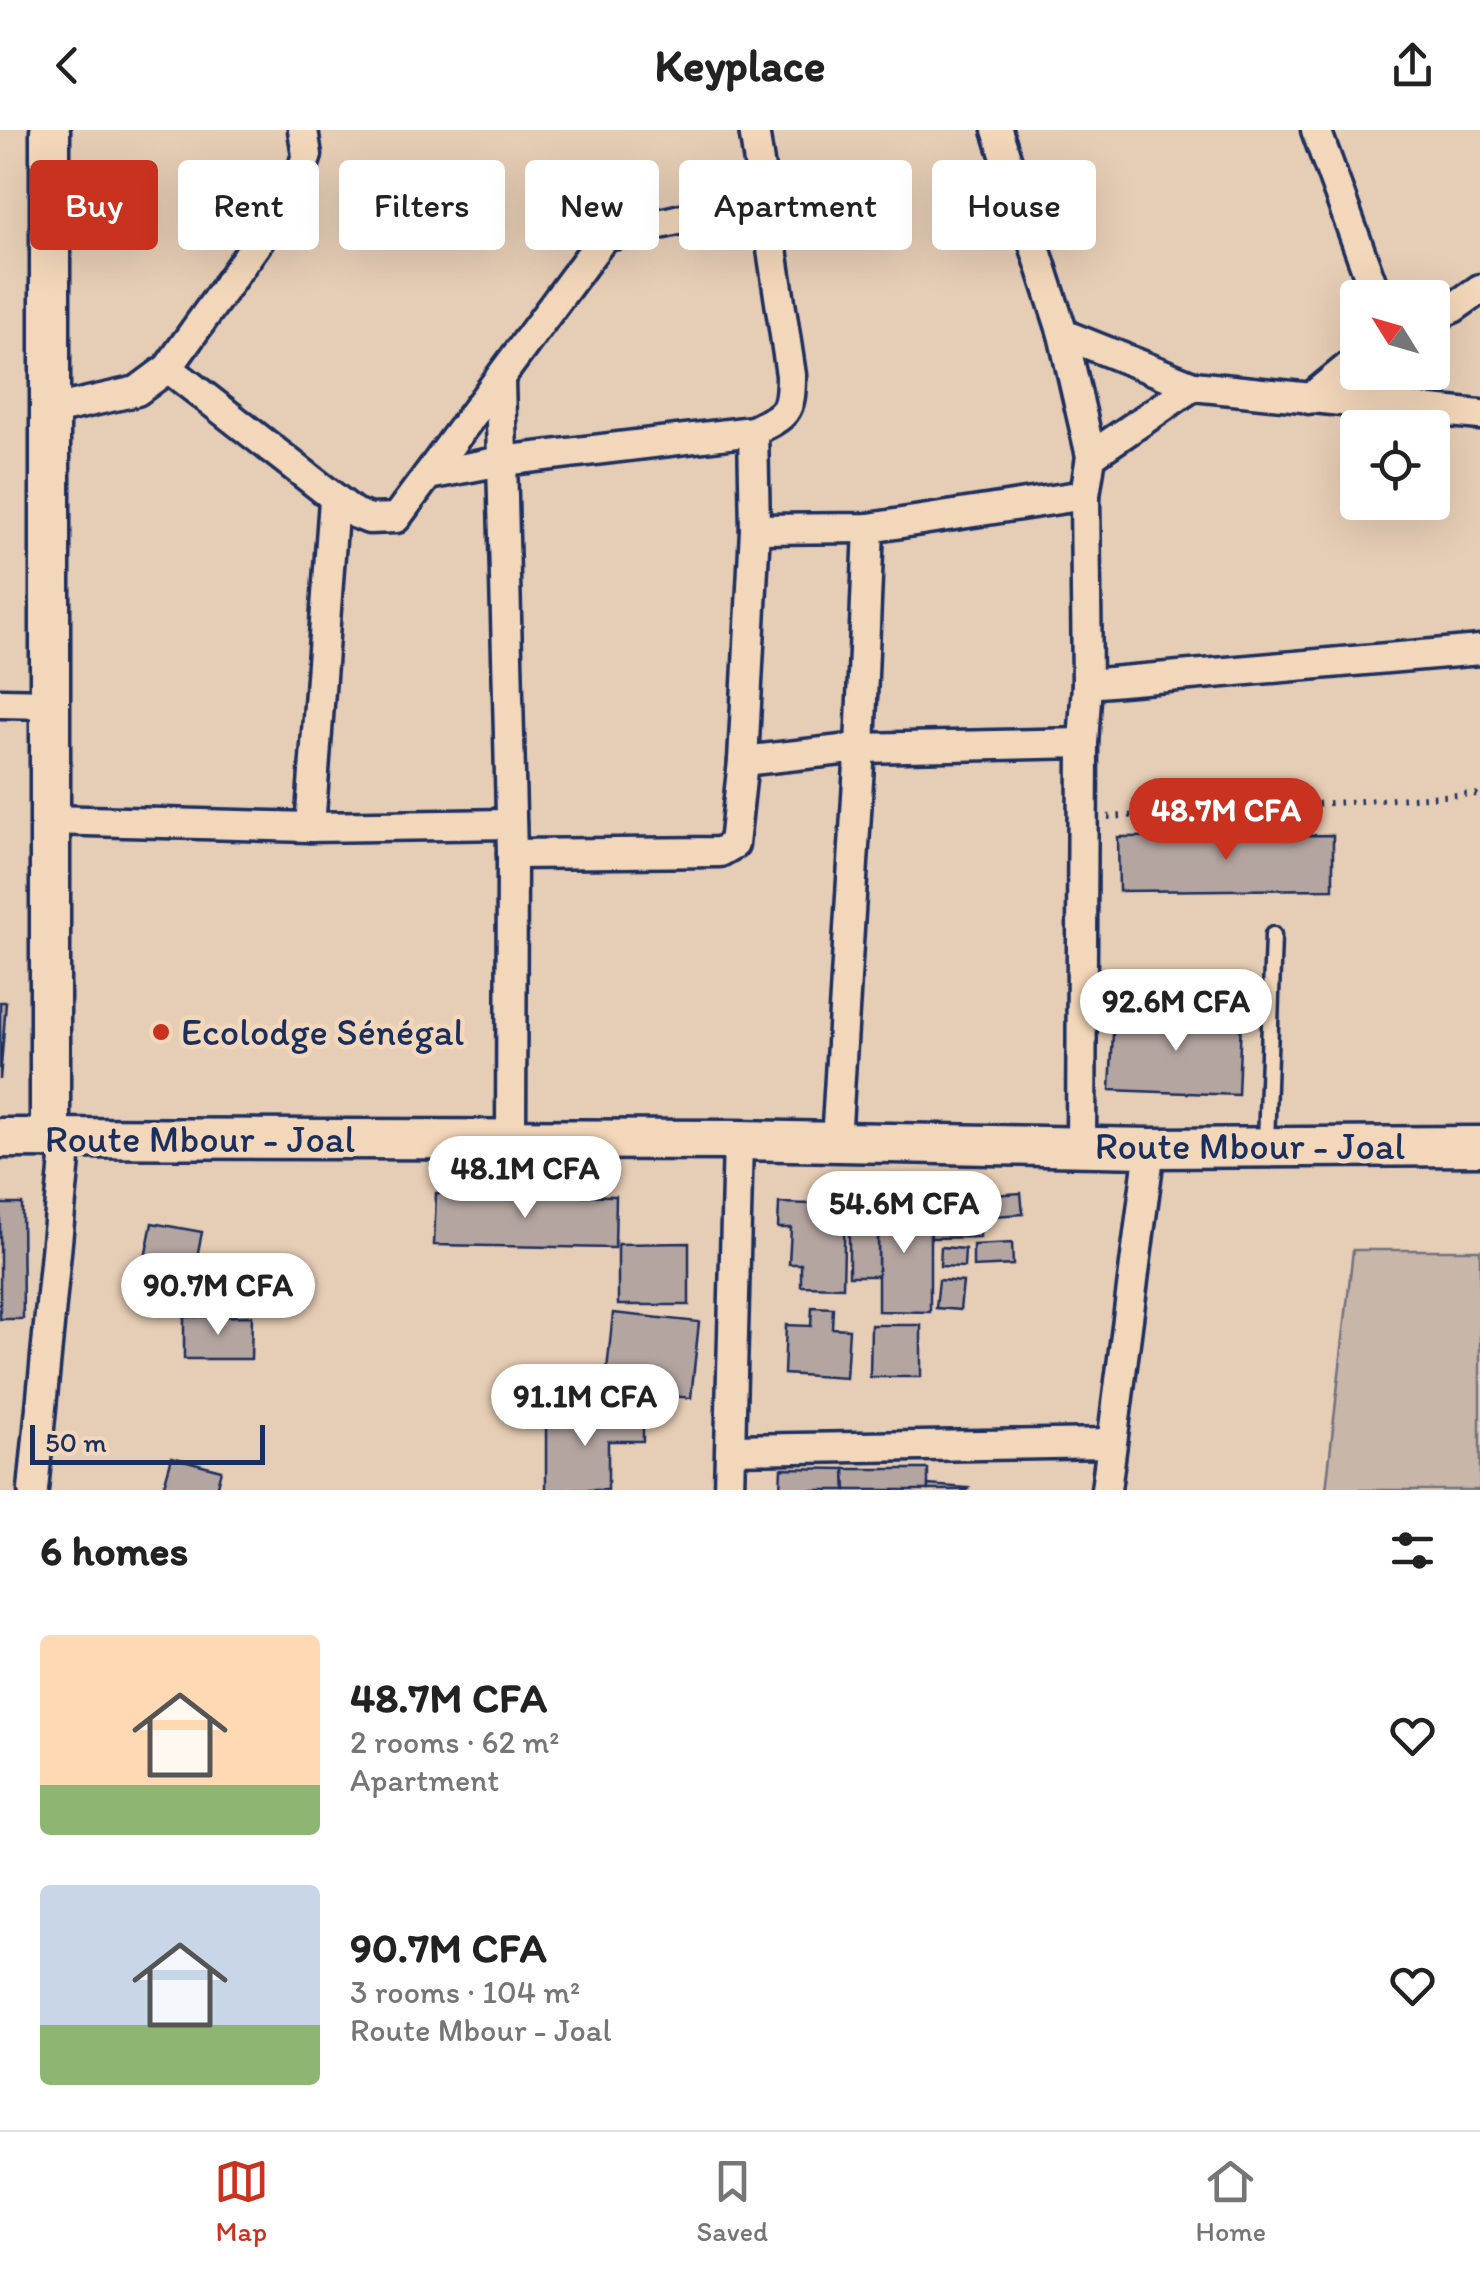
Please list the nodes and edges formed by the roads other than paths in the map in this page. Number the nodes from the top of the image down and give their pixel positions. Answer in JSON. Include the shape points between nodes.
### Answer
{"nodes":[{"id":1,"x":50,"y":130,"type":"edge"},
{"id":2,"x":303,"y":130,"type":"edge"},
{"id":3,"x":754,"y":130,"type":"edge"},
{"id":4,"x":997,"y":130,"type":"edge"},
{"id":5,"x":1316,"y":130,"type":"edge"},
{"id":6,"x":760,"y":160,"type":"edge"},
{"id":7,"x":679,"y":218,"type":"edge"},
{"id":8,"x":774,"y":250,"type":"edge"},
{"id":9,"x":1370,"y":280,"type":"edge"},
{"id":10,"x":1480,"y":289,"type":"edge"},
{"id":11,"x":1450,"y":310,"type":"edge"},
{"id":12,"x":1064,"y":334,"type":"junction"},
{"id":13,"x":168,"y":368,"type":"junction"},
{"id":14,"x":1340,"y":373,"type":"edge"},
{"id":15,"x":500,"y":380,"type":"junction"},
{"id":16,"x":1193,"y":386,"type":"junction"},
{"id":17,"x":1308,"y":399,"type":"junction"},
{"id":18,"x":48,"y":411,"type":"junction"},
{"id":19,"x":1480,"y":416,"type":"edge"},
{"id":20,"x":753,"y":431,"type":"junction"},
{"id":21,"x":1091,"y":456,"type":"junction"},
{"id":22,"x":502,"y":461,"type":"junction"},
{"id":23,"x":428,"y":476,"type":"junction"},
{"id":24,"x":1085,"y":496,"type":"junction"},
{"id":25,"x":334,"y":500,"type":"junction"},
{"id":26,"x":869,"y":528,"type":"junction"},
{"id":27,"x":754,"y":530,"type":"junction"},
{"id":28,"x":1480,"y":650,"type":"edge"},
{"id":29,"x":1087,"y":684,"type":"junction"},
{"id":30,"x":0,"y":703,"type":"edge"},
{"id":31,"x":51,"y":704,"type":"junction"},
{"id":32,"x":1084,"y":743,"type":"junction"},
{"id":33,"x":860,"y":748,"type":"junction"},
{"id":34,"x":743,"y":761,"type":"junction"},
{"id":35,"x":49,"y":820,"type":"junction"},
{"id":36,"x":511,"y":824,"type":"junction"},
{"id":37,"x":310,"y":827,"type":"junction"},
{"id":38,"x":512,"y":854,"type":"junction"},
{"id":39,"x":1273,"y":934,"type":"dead end"},
{"id":40,"x":0,"y":1138,"type":"edge"},
{"id":41,"x":511,"y":1138,"type":"junction"},
{"id":42,"x":59,"y":1139,"type":"junction"},
{"id":43,"x":738,"y":1140,"type":"junction"},
{"id":44,"x":836,"y":1142,"type":"junction"},
{"id":45,"x":1082,"y":1146,"type":"junction"},
{"id":46,"x":1480,"y":1146,"type":"edge"},
{"id":47,"x":1266,"y":1147,"type":"junction"},
{"id":48,"x":1150,"y":1148,"type":"junction"},
{"id":49,"x":1111,"y":1442,"type":"junction"},
{"id":50,"x":731,"y":1449,"type":"junction"},
{"id":51,"x":33,"y":1490,"type":"edge"},
{"id":52,"x":729,"y":1490,"type":"edge"},
{"id":53,"x":1106,"y":1490,"type":"edge"}],
"edges":[{"from":1,"to":18,"type":"main road"},
{"from":2,"to":13,"type":"street","via":[[307,155],[299,178]]},
{"from":3,"to":6,"type":"street"},
{"from":4,"to":12,"type":"street"},
{"from":5,"to":9,"type":"street"},
{"from":7,"to":15,"type":"street","via":[[604,238]]},
{"from":8,"to":20,"type":"street","via":[[791,400],[783,416]]},
{"from":10,"to":11,"type":"street"},
{"from":12,"to":16,"type":"street"},
{"from":12,"to":21,"type":"street"},
{"from":13,"to":18,"type":"street","via":[[137,390]]},
{"from":13,"to":25,"type":"street"},
{"from":14,"to":17,"type":"street"},
{"from":15,"to":22,"type":"street"},
{"from":15,"to":23,"type":"street"},
{"from":16,"to":17,"type":"street"},
{"from":16,"to":21,"type":"street"},
{"from":17,"to":19,"type":"street"},
{"from":18,"to":31,"type":"main road"},
{"from":20,"to":22,"type":"street"},
{"from":20,"to":27,"type":"street"},
{"from":21,"to":24,"type":"street"},
{"from":22,"to":23,"type":"street"},
{"from":22,"to":36,"type":"street"},
{"from":23,"to":25,"type":"street","via":[[396,518],[369,520]]},
{"from":24,"to":26,"type":"street"},
{"from":24,"to":29,"type":"street"},
{"from":25,"to":37,"type":"street"},
{"from":26,"to":27,"type":"street"},
{"from":26,"to":33,"type":"street"},
{"from":27,"to":34,"type":"street"},
{"from":28,"to":29,"type":"street"},
{"from":29,"to":32,"type":"street"},
{"from":30,"to":31,"type":"street"},
{"from":31,"to":35,"type":"main road"},
{"from":32,"to":33,"type":"street"},
{"from":32,"to":45,"type":"street"},
{"from":33,"to":34,"type":"street"},
{"from":33,"to":44,"type":"street"},
{"from":34,"to":38,"type":"street","via":[[734,844],[720,852]]},
{"from":35,"to":37,"type":"street"},
{"from":35,"to":42,"type":"main road"},
{"from":36,"to":37,"type":"street"},
{"from":36,"to":38,"type":"street"},
{"from":38,"to":41,"type":"street"},
{"from":39,"to":47,"type":"lane"},
{"from":40,"to":42,"type":"main road","name":"Route Mbour - Joal"},
{"from":41,"to":42,"type":"main road","name":"Route Mbour - Joal"},
{"from":41,"to":43,"type":"main road","name":"Route Mbour - Joal"},
{"from":42,"to":51,"type":"street"},
{"from":43,"to":44,"type":"main road","name":"Route Mbour - Joal"},
{"from":43,"to":50,"type":"street"},
{"from":44,"to":45,"type":"main road","name":"Route Mbour - Joal"},
{"from":45,"to":48,"type":"main road","name":"Route Mbour - Joal"},
{"from":46,"to":47,"type":"main road","name":"Route Mbour - Joal"},
{"from":47,"to":48,"type":"main road","name":"Route Mbour - Joal"},
{"from":48,"to":49,"type":"street"},
{"from":49,"to":50,"type":"street"},
{"from":49,"to":53,"type":"street"},
{"from":50,"to":52,"type":"street"}]}
